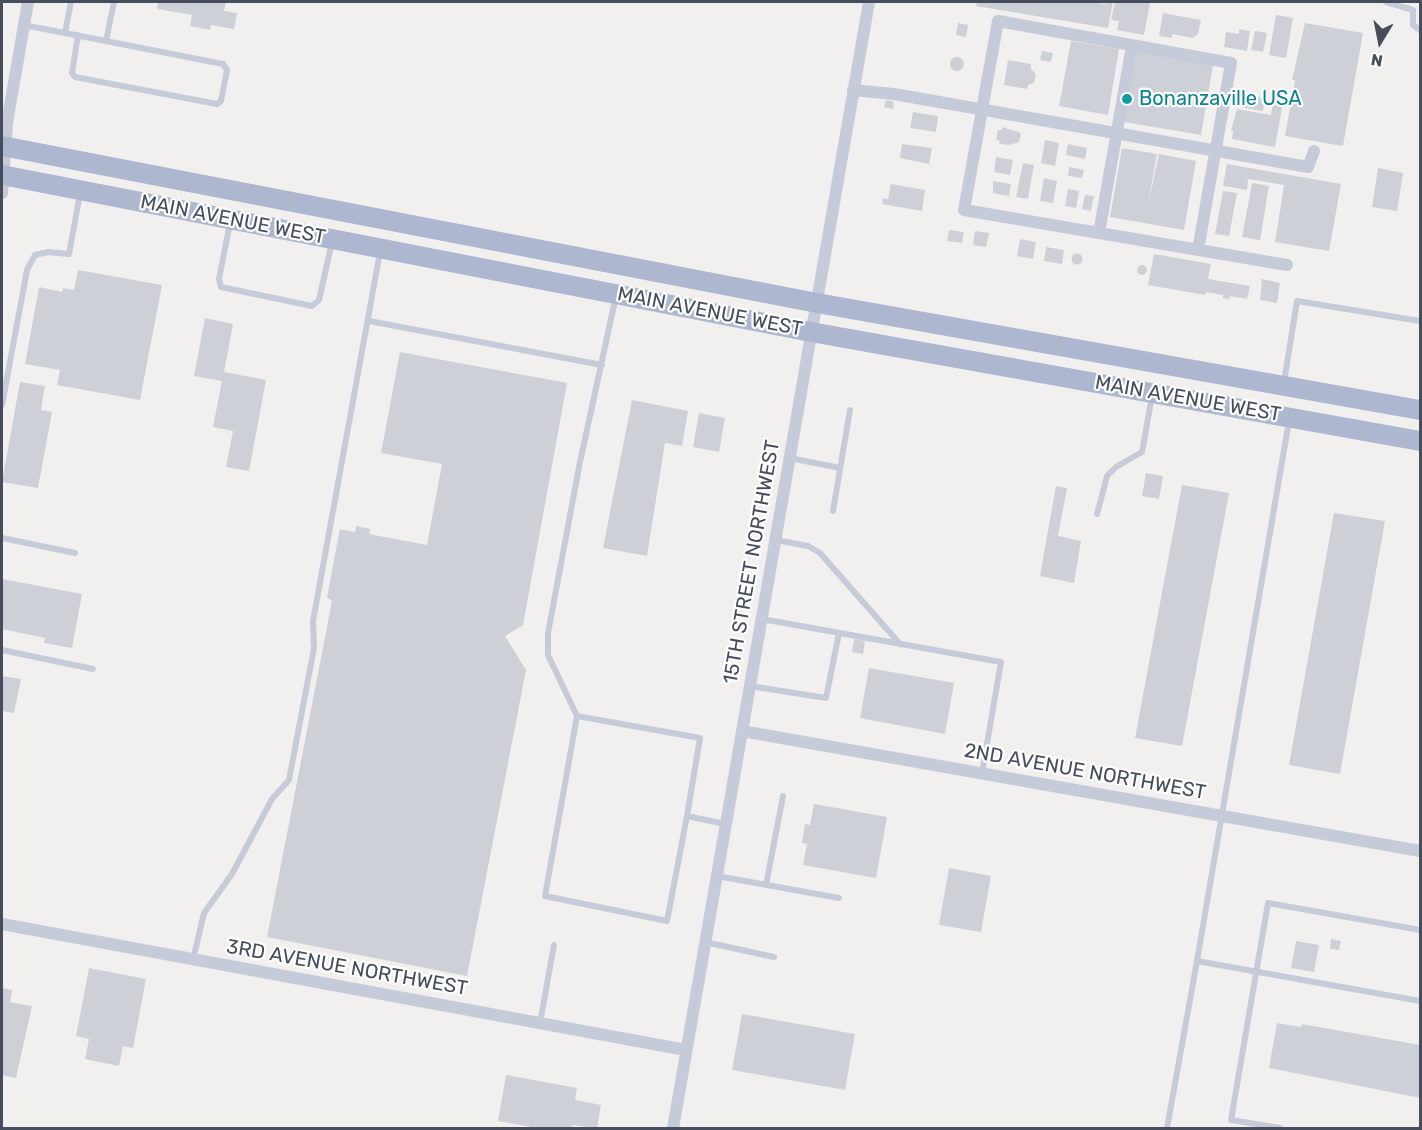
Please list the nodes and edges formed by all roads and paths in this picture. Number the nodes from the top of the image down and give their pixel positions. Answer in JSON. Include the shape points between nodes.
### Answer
{"nodes":[{"id":1,"x":28,"y":2,"type":"edge"},
{"id":2,"x":71,"y":2,"type":"edge"},
{"id":3,"x":114,"y":2,"type":"edge"},
{"id":4,"x":869,"y":2,"type":"edge"},
{"id":5,"x":1388,"y":2,"type":"edge"},
{"id":6,"x":24,"y":25,"type":"junction"},
{"id":7,"x":1420,"y":30,"type":"edge"},
{"id":8,"x":65,"y":33,"type":"junction"},
{"id":9,"x":78,"y":36,"type":"junction"},
{"id":10,"x":106,"y":41,"type":"junction"},
{"id":11,"x":1132,"y":46,"type":"junction"},
{"id":12,"x":853,"y":90,"type":"junction"},
{"id":13,"x":982,"y":110,"type":"junction"},
{"id":14,"x":1116,"y":135,"type":"junction"},
{"id":15,"x":4,"y":147,"type":"edge"},
{"id":16,"x":1215,"y":151,"type":"junction"},
{"id":17,"x":1314,"y":151,"type":"dead end"},
{"id":18,"x":2,"y":181,"type":"edge"},
{"id":19,"x":81,"y":190,"type":"junction"},
{"id":20,"x":230,"y":219,"type":"junction"},
{"id":21,"x":1099,"y":233,"type":"junction"},
{"id":22,"x":332,"y":239,"type":"junction"},
{"id":23,"x":380,"y":249,"type":"junction"},
{"id":24,"x":1198,"y":250,"type":"junction"},
{"id":25,"x":1287,"y":265,"type":"dead end"},
{"id":26,"x":616,"y":294,"type":"junction"},
{"id":27,"x":817,"y":303,"type":"junction"},
{"id":28,"x":369,"y":321,"type":"junction"},
{"id":29,"x":1420,"y":321,"type":"edge"},
{"id":30,"x":811,"y":332,"type":"junction"},
{"id":31,"x":602,"y":365,"type":"junction"},
{"id":32,"x":1283,"y":386,"type":"junction"},
{"id":33,"x":1152,"y":393,"type":"junction"},
{"id":34,"x":2,"y":405,"type":"edge"},
{"id":35,"x":849,"y":410,"type":"dead end"},
{"id":36,"x":1420,"y":410,"type":"edge"},
{"id":37,"x":1289,"y":417,"type":"junction"},
{"id":38,"x":1420,"y":441,"type":"edge"},
{"id":39,"x":790,"y":458,"type":"junction"},
{"id":40,"x":840,"y":468,"type":"junction"},
{"id":41,"x":833,"y":511,"type":"dead end"},
{"id":42,"x":1097,"y":514,"type":"dead end"},
{"id":43,"x":2,"y":538,"type":"edge"},
{"id":44,"x":776,"y":540,"type":"junction"},
{"id":45,"x":75,"y":553,"type":"dead end"},
{"id":46,"x":762,"y":619,"type":"junction"},
{"id":47,"x":839,"y":633,"type":"junction"},
{"id":48,"x":901,"y":644,"type":"junction"},
{"id":49,"x":2,"y":650,"type":"edge"},
{"id":50,"x":93,"y":669,"type":"dead end"},
{"id":51,"x":750,"y":686,"type":"junction"},
{"id":52,"x":577,"y":716,"type":"junction"},
{"id":53,"x":742,"y":731,"type":"junction"},
{"id":54,"x":982,"y":773,"type":"junction"},
{"id":55,"x":783,"y":796,"type":"dead end"},
{"id":56,"x":687,"y":816,"type":"junction"},
{"id":57,"x":1221,"y":816,"type":"junction"},
{"id":58,"x":726,"y":824,"type":"junction"},
{"id":59,"x":1420,"y":851,"type":"edge"},
{"id":60,"x":717,"y":876,"type":"junction"},
{"id":61,"x":766,"y":885,"type":"junction"},
{"id":62,"x":840,"y":898,"type":"dead end"},
{"id":63,"x":2,"y":924,"type":"edge"},
{"id":64,"x":1420,"y":930,"type":"edge"},
{"id":65,"x":705,"y":942,"type":"junction"},
{"id":66,"x":554,"y":945,"type":"dead end"},
{"id":67,"x":774,"y":957,"type":"dead end"},
{"id":68,"x":193,"y":960,"type":"junction"},
{"id":69,"x":1197,"y":961,"type":"junction"},
{"id":70,"x":1257,"y":973,"type":"junction"},
{"id":71,"x":1420,"y":1001,"type":"edge"},
{"id":72,"x":539,"y":1023,"type":"junction"},
{"id":73,"x":686,"y":1050,"type":"junction"},
{"id":74,"x":673,"y":1128,"type":"edge"},
{"id":75,"x":1167,"y":1128,"type":"edge"},
{"id":76,"x":1280,"y":1128,"type":"edge"}],
"edges":[{"from":1,"to":6,"type":"street"},
{"from":2,"to":8,"type":"lane"},
{"from":3,"to":10,"type":"lane"},
{"from":4,"to":12,"type":"street","name":"15TH STREET NORTHWEST"},
{"from":5,"to":7,"type":"lane","via":[[1413,10],[1413,25]]},
{"from":6,"to":8,"type":"lane"},
{"from":6,"to":15,"type":"street"},
{"from":8,"to":9,"type":"lane"},
{"from":9,"to":10,"type":"lane"},
{"from":9,"to":10,"type":"lane","via":[[72,73],[75,77],[217,104],[221,101],[227,70],[223,64]]},
{"from":11,"to":13,"type":"street","via":[[998,21]]},
{"from":11,"to":14,"type":"street"},
{"from":11,"to":16,"type":"street","via":[[1231,63]]},
{"from":12,"to":13,"type":"street"},
{"from":12,"to":27,"type":"street","name":"15TH STREET NORTHWEST"},
{"from":13,"to":14,"type":"street"},
{"from":13,"to":21,"type":"street","via":[[964,210]]},
{"from":14,"to":16,"type":"street"},
{"from":14,"to":21,"type":"street"},
{"from":15,"to":18,"type":"street"},
{"from":15,"to":27,"type":"main road","name":"MAIN AVENUE WEST"},
{"from":16,"to":17,"type":"street","via":[[1308,167]]},
{"from":16,"to":24,"type":"street"},
{"from":18,"to":19,"type":"main road","name":"MAIN AVENUE WEST"},
{"from":19,"to":20,"type":"main road","name":"MAIN AVENUE WEST"},
{"from":19,"to":34,"type":"lane","via":[[69,254],[36,255],[27,270]]},
{"from":20,"to":22,"type":"main road","name":"MAIN AVENUE WEST"},
{"from":20,"to":22,"type":"lane","via":[[219,279],[221,287],[312,306],[319,300]]},
{"from":21,"to":24,"type":"street"},
{"from":22,"to":23,"type":"main road","name":"MAIN AVENUE WEST"},
{"from":23,"to":26,"type":"main road","name":"MAIN AVENUE WEST"},
{"from":23,"to":28,"type":"lane"},
{"from":24,"to":25,"type":"street"},
{"from":26,"to":30,"type":"main road","name":"MAIN AVENUE WEST"},
{"from":26,"to":31,"type":"lane"},
{"from":27,"to":30,"type":"street","name":"15TH STREET NORTHWEST"},
{"from":27,"to":32,"type":"main road","name":"MAIN AVENUE WEST"},
{"from":28,"to":31,"type":"lane"},
{"from":28,"to":68,"type":"lane","via":[[313,621],[314,648],[289,780],[272,799],[232,874],[204,913]]},
{"from":29,"to":32,"type":"lane","via":[[1297,301]]},
{"from":30,"to":33,"type":"main road","name":"MAIN AVENUE WEST"},
{"from":30,"to":39,"type":"street","name":"15TH STREET NORTHWEST"},
{"from":31,"to":52,"type":"lane","via":[[548,633],[548,655]]},
{"from":32,"to":36,"type":"main road","name":"MAIN AVENUE WEST"},
{"from":33,"to":37,"type":"main road","name":"MAIN AVENUE WEST"},
{"from":33,"to":42,"type":"lane","via":[[1142,452],[1107,476]]},
{"from":35,"to":40,"type":"lane"},
{"from":37,"to":38,"type":"main road","name":"MAIN AVENUE WEST"},
{"from":37,"to":57,"type":"lane"},
{"from":39,"to":40,"type":"lane"},
{"from":39,"to":44,"type":"street","name":"15TH STREET NORTHWEST"},
{"from":40,"to":41,"type":"lane"},
{"from":43,"to":45,"type":"lane"},
{"from":44,"to":46,"type":"street","name":"15TH STREET NORTHWEST"},
{"from":44,"to":48,"type":"lane","via":[[808,546],[820,553]]},
{"from":46,"to":47,"type":"lane"},
{"from":46,"to":51,"type":"street","name":"15TH STREET NORTHWEST"},
{"from":47,"to":48,"type":"lane"},
{"from":47,"to":51,"type":"lane","via":[[826,698]]},
{"from":48,"to":54,"type":"lane","via":[[1001,663]]},
{"from":49,"to":50,"type":"lane"},
{"from":51,"to":53,"type":"street","name":"15TH STREET NORTHWEST"},
{"from":52,"to":56,"type":"lane","via":[[700,738]]},
{"from":52,"to":56,"type":"lane","via":[[545,896],[667,921]]},
{"from":53,"to":54,"type":"street","name":"2ND AVENUE NORTHWEST"},
{"from":53,"to":58,"type":"street","name":"15TH STREET NORTHWEST"},
{"from":54,"to":57,"type":"street","name":"2ND AVENUE NORTHWEST"},
{"from":55,"to":61,"type":"lane"},
{"from":56,"to":58,"type":"lane"},
{"from":57,"to":59,"type":"street","name":"2ND AVENUE NORTHWEST"},
{"from":57,"to":69,"type":"lane"},
{"from":58,"to":60,"type":"street","name":"15TH STREET NORTHWEST"},
{"from":60,"to":61,"type":"lane"},
{"from":60,"to":65,"type":"street","name":"15TH STREET NORTHWEST"},
{"from":61,"to":62,"type":"lane"},
{"from":63,"to":68,"type":"street","name":"3RD AVENUE NORTHWEST"},
{"from":64,"to":70,"type":"lane","via":[[1268,903]]},
{"from":65,"to":67,"type":"lane"},
{"from":65,"to":73,"type":"street","name":"15TH STREET NORTHWEST"},
{"from":66,"to":72,"type":"lane"},
{"from":68,"to":72,"type":"street","name":"3RD AVENUE NORTHWEST"},
{"from":69,"to":70,"type":"lane"},
{"from":69,"to":75,"type":"lane"},
{"from":70,"to":71,"type":"lane"},
{"from":70,"to":76,"type":"lane","via":[[1232,1120]]},
{"from":72,"to":73,"type":"street","name":"3RD AVENUE NORTHWEST"},
{"from":73,"to":74,"type":"street","name":"15TH STREET NORTHWEST"}]}
